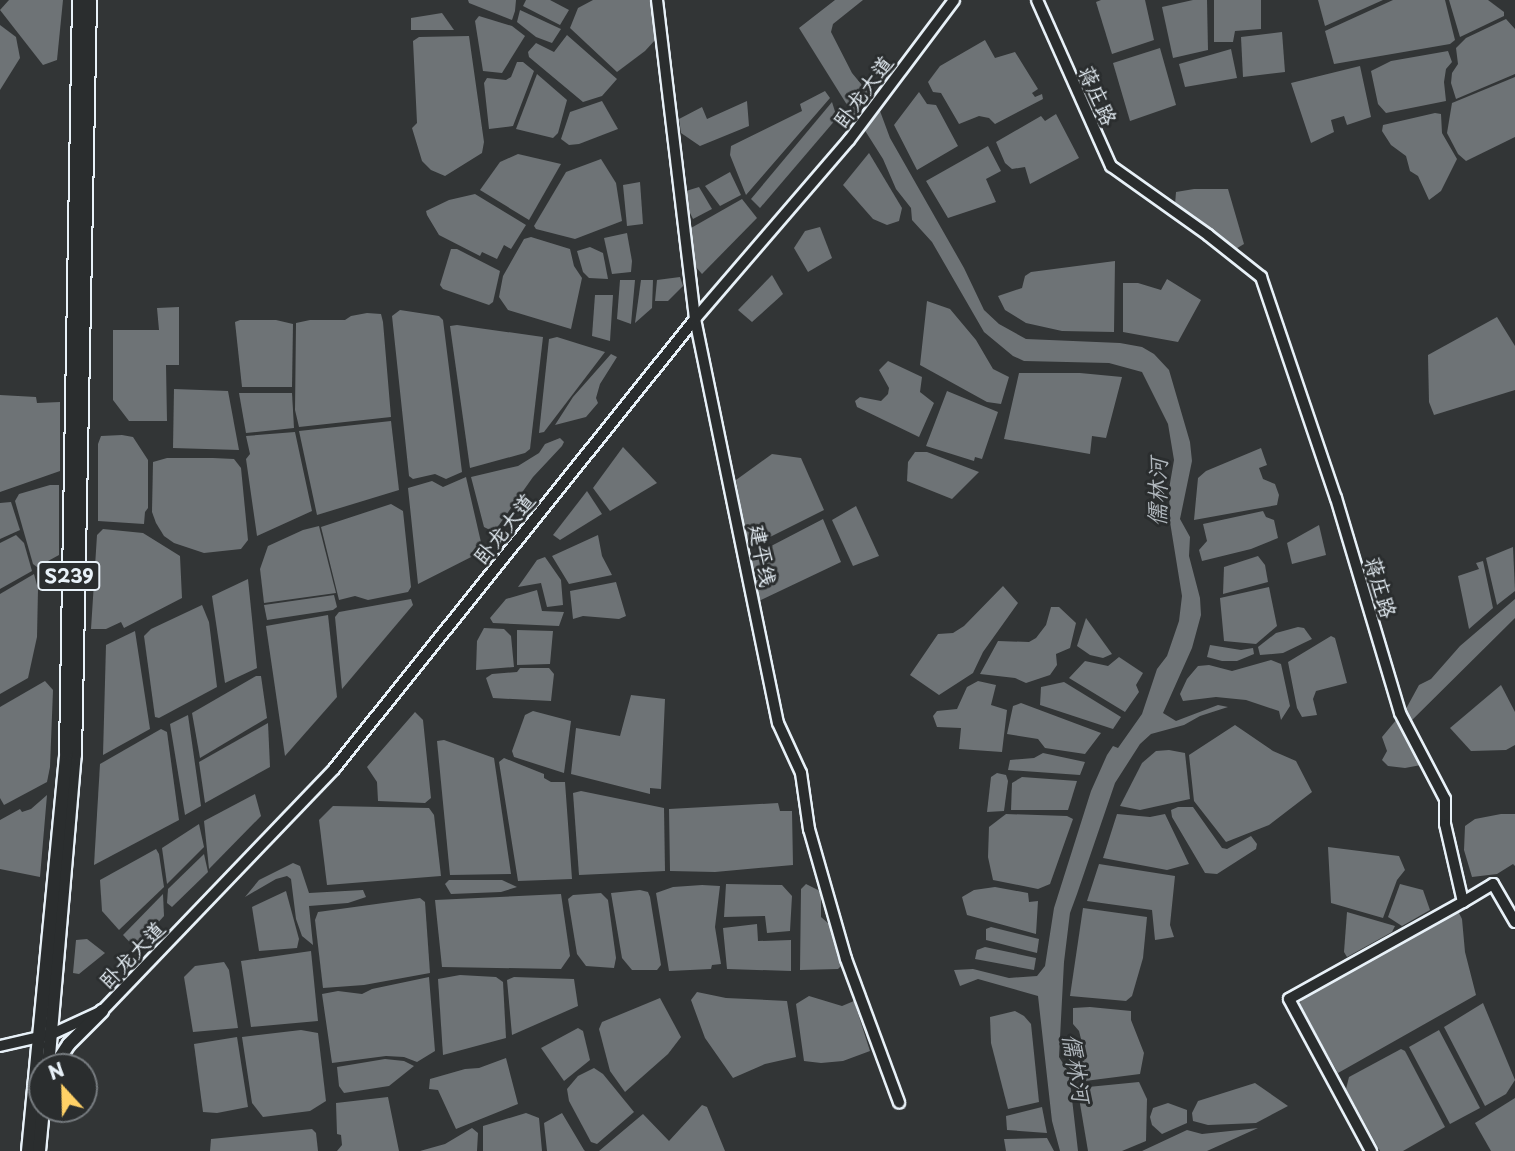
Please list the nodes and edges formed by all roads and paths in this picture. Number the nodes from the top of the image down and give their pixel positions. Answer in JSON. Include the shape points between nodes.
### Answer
{"nodes":[{"id":1,"x":79,"y":0,"type":"edge"},
{"id":2,"x":90,"y":0,"type":"edge"},
{"id":3,"x":657,"y":0,"type":"edge"},
{"id":4,"x":954,"y":0,"type":"edge"},
{"id":5,"x":1037,"y":0,"type":"edge"},
{"id":6,"x":695,"y":319,"type":"junction"},
{"id":7,"x":1463,"y":901,"type":"junction"},
{"id":8,"x":1515,"y":922,"type":"edge"},
{"id":9,"x":103,"y":1011,"type":"junction"},
{"id":10,"x":47,"y":1035,"type":"junction"},
{"id":11,"x":0,"y":1046,"type":"edge"},
{"id":12,"x":48,"y":1053,"type":"edge"},
{"id":13,"x":63,"y":1053,"type":"edge"},
{"id":14,"x":899,"y":1102,"type":"dead end"},
{"id":15,"x":41,"y":1123,"type":"edge"},
{"id":16,"x":28,"y":1151,"type":"edge"},
{"id":17,"x":38,"y":1151,"type":"edge"},
{"id":18,"x":1371,"y":1151,"type":"edge"}],
"edges":[{"from":1,"to":10,"type":"main road","number":"S239","via":[[66,753]]},
{"from":2,"to":10,"type":"main road","number":"S239","via":[[75,755]]},
{"from":3,"to":6,"type":"street","name":"建平线"},
{"from":4,"to":6,"type":"main road","name":"卧龙大道","via":[[853,135]]},
{"from":5,"to":7,"type":"street","name":"蒋庄路","via":[[1111,166],[1261,277],[1336,498],[1399,712],[1445,799],[1445,824]]},
{"from":6,"to":9,"type":"main road","name":"卧龙大道","via":[[334,769]]},
{"from":6,"to":14,"type":"street","name":"建平线","via":[[778,723],[801,773],[809,829],[846,959]]},
{"from":7,"to":8,"type":"street","via":[[1493,884]]},
{"from":7,"to":18,"type":"street","via":[[1289,999]]},
{"from":9,"to":10,"type":"main road","name":"卧龙大道"},
{"from":9,"to":13,"type":"main road"},
{"from":10,"to":11,"type":"main road","name":"卧龙大道"},
{"from":10,"to":12,"type":"main road","number":"S239"},
{"from":10,"to":16,"type":"main road","number":"S239"},
{"from":15,"to":17,"type":"main road"}]}
